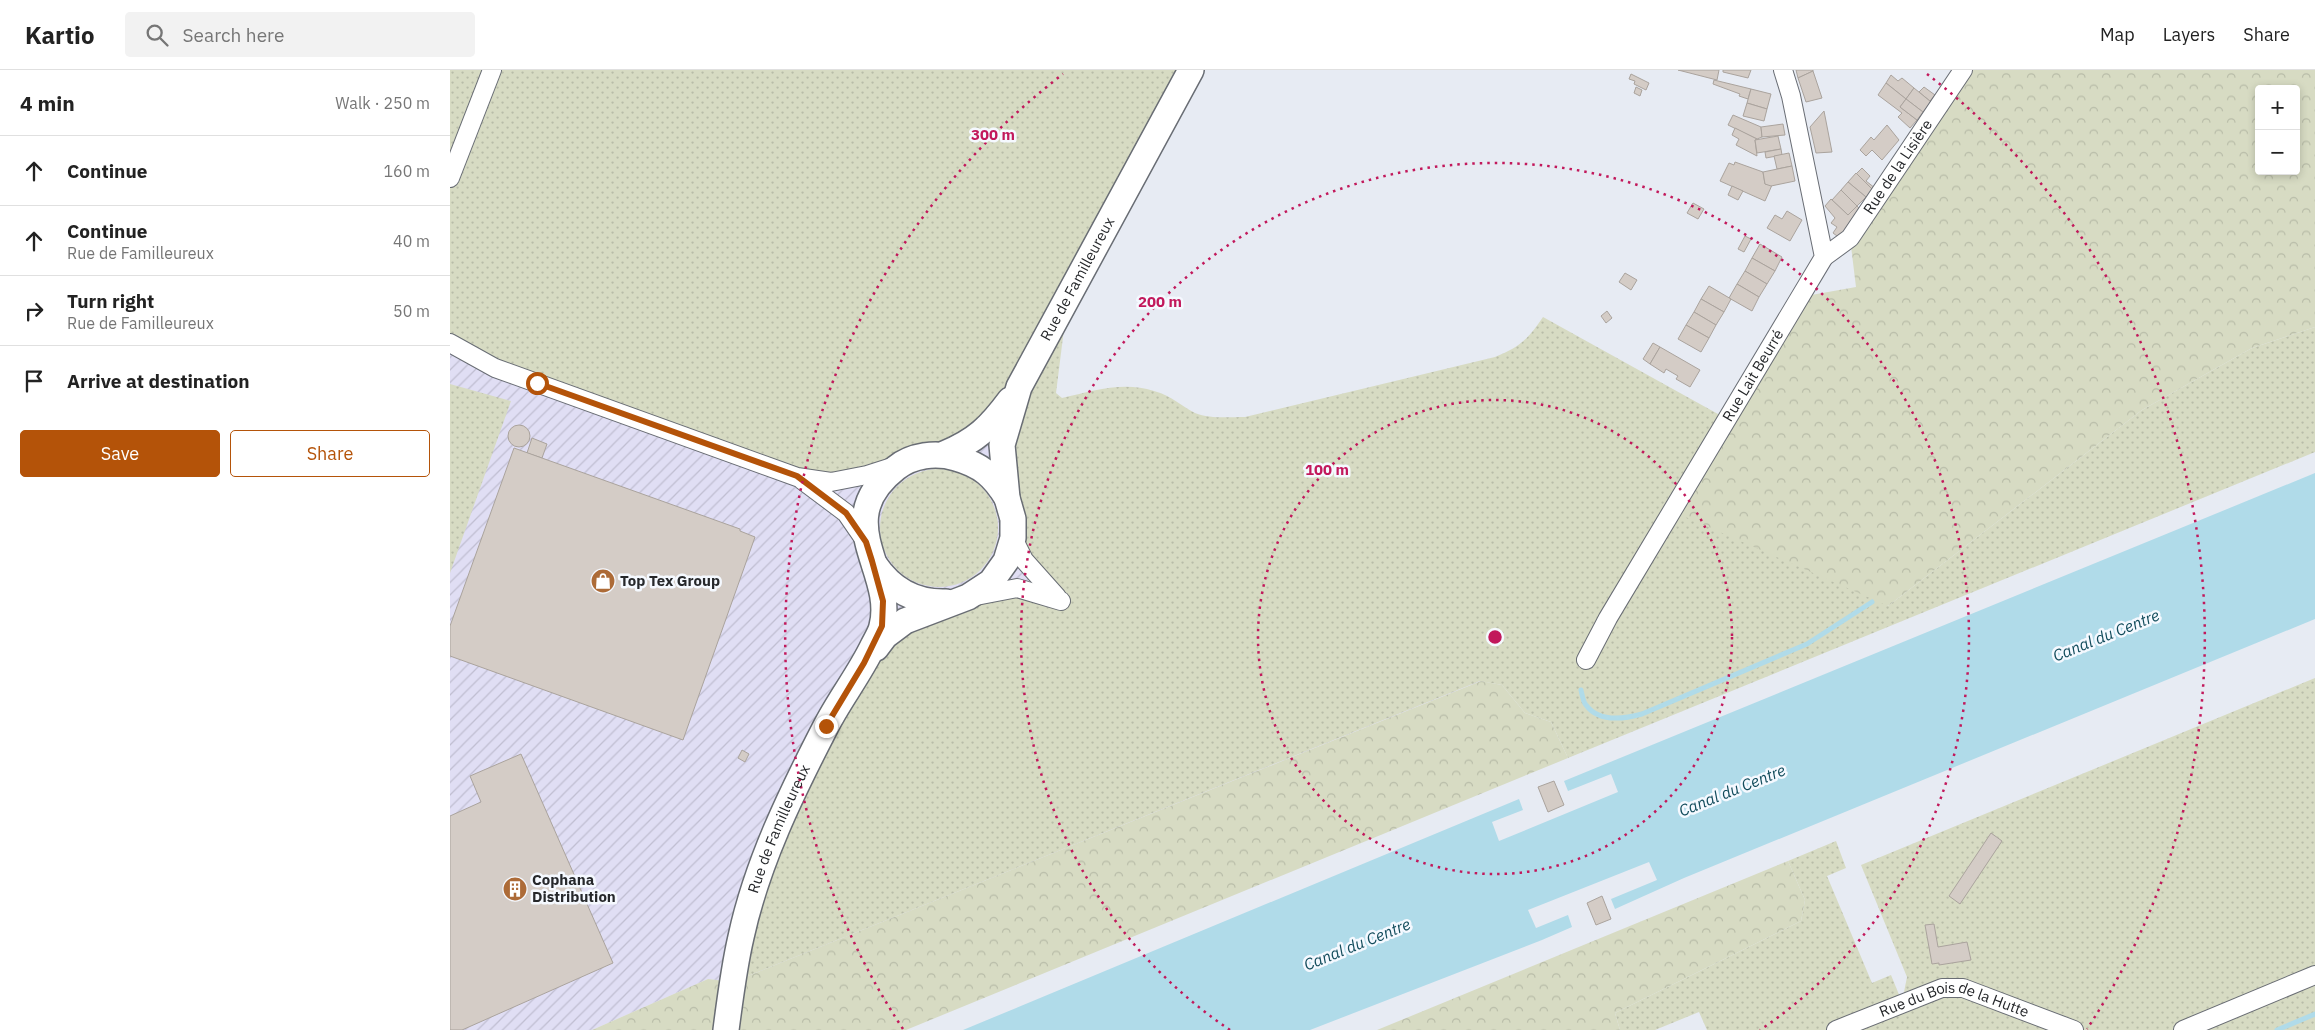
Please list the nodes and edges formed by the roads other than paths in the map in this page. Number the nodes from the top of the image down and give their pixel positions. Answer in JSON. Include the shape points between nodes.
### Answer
{"nodes":[{"id":1,"x":492,"y":70,"type":"edge"},
{"id":2,"x":1191,"y":70,"type":"edge"},
{"id":3,"x":1783,"y":70,"type":"edge"},
{"id":4,"x":1963,"y":70,"type":"edge"},
{"id":5,"x":450,"y":178,"type":"edge"},
{"id":6,"x":1824,"y":257,"type":"junction"},
{"id":7,"x":450,"y":343,"type":"edge"},
{"id":8,"x":450,"y":360,"type":"edge"},
{"id":9,"x":495,"y":368,"type":"junction"},
{"id":10,"x":1020,"y":387,"type":"junction"},
{"id":11,"x":944,"y":454,"type":"junction"},
{"id":12,"x":902,"y":463,"type":"junction"},
{"id":13,"x":797,"y":476,"type":"junction"},
{"id":14,"x":1007,"y":498,"type":"junction"},
{"id":15,"x":1013,"y":538,"type":"junction"},
{"id":16,"x":869,"y":552,"type":"junction"},
{"id":17,"x":960,"y":599,"type":"junction"},
{"id":18,"x":1586,"y":660,"type":"dead end"},
{"id":19,"x":864,"y":663,"type":"junction"},
{"id":20,"x":2315,"y":975,"type":"edge"},
{"id":21,"x":728,"y":1019,"type":"edge"},
{"id":22,"x":1836,"y":1030,"type":"edge"},
{"id":23,"x":2074,"y":1030,"type":"edge"},
{"id":24,"x":2183,"y":1030,"type":"edge"}],
"edges":[{"from":1,"to":5,"type":"street"},
{"from":2,"to":10,"type":"street","name":"Rue de Familleureux"},
{"from":3,"to":6,"type":"street"},
{"from":4,"to":6,"type":"street","name":"Rue de la Lisière","via":[[1850,238]]},
{"from":6,"to":18,"type":"street","name":"Rue Lait Beurré"},
{"from":7,"to":9,"type":"street"},
{"from":8,"to":9,"type":"street"},
{"from":9,"to":13,"type":"street"},
{"from":10,"to":11,"type":"street","via":[[991,425],[968,444]]},
{"from":10,"to":14,"type":"street","name":"Rue de Familleureux","via":[[1002,445]]},
{"from":11,"to":12,"type":"street","name":"Rue de Familleureux"},
{"from":11,"to":14,"type":"street","name":"Rue de Familleureux","via":[[975,463],[998,482]]},
{"from":12,"to":13,"type":"street","via":[[831,482]]},
{"from":12,"to":16,"type":"street","name":"Rue de Familleureux","via":[[870,500],[865,521]]},
{"from":13,"to":16,"type":"street","via":[[846,513]]},
{"from":14,"to":15,"type":"street","name":"Rue de Familleureux","via":[[1013,519]]},
{"from":15,"to":17,"type":"street","name":"Rue de Familleureux","via":[[1006,561],[990,582]]},
{"from":15,"to":17,"type":"street","via":[[1035,575],[1061,601],[1017,588]]},
{"from":16,"to":17,"type":"street","via":[[884,578],[899,591],[933,602]]},
{"from":16,"to":19,"type":"street","name":"Rue de Familleureux","via":[[883,601],[882,626]]},
{"from":17,"to":19,"type":"street","name":"Rue de Familleureux","via":[[905,621],[885,636]]},
{"from":19,"to":21,"type":"street","name":"Rue de Familleureux","via":[[826,726],[775,831],[740,937]]},
{"from":20,"to":24,"type":"street"},
{"from":22,"to":23,"type":"street","name":"Rue du Bois de la Hutte","via":[[1942,988],[1963,988]]}]}
